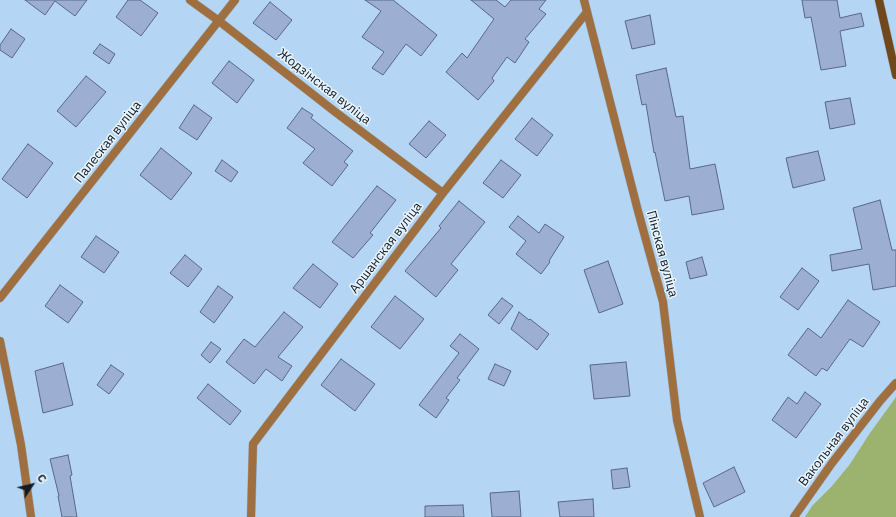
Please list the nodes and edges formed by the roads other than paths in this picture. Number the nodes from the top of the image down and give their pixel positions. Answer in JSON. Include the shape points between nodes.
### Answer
{"nodes":[{"id":1,"x":190,"y":0,"type":"edge"},
{"id":2,"x":235,"y":0,"type":"edge"},
{"id":3,"x":584,"y":0,"type":"edge"},
{"id":4,"x":879,"y":0,"type":"edge"},
{"id":5,"x":587,"y":12,"type":"junction"},
{"id":6,"x":219,"y":21,"type":"junction"},
{"id":7,"x":896,"y":75,"type":"edge"},
{"id":8,"x":443,"y":193,"type":"junction"},
{"id":9,"x":0,"y":298,"type":"edge"},
{"id":10,"x":0,"y":341,"type":"edge"},
{"id":11,"x":896,"y":383,"type":"edge"},
{"id":12,"x":31,"y":517,"type":"edge"},
{"id":13,"x":251,"y":517,"type":"edge"},
{"id":14,"x":700,"y":517,"type":"edge"},
{"id":15,"x":794,"y":517,"type":"edge"}],
"edges":[{"from":1,"to":6,"type":"street","name":"Жодзінская вуліца"},
{"from":2,"to":6,"type":"street","name":"Палеская вуліца"},
{"from":3,"to":5,"type":"street","name":"Пінская вуліца"},
{"from":4,"to":7,"type":"main road"},
{"from":5,"to":8,"type":"street","name":"Аршанская вуліца"},
{"from":5,"to":14,"type":"street","name":"Пінская вуліца","via":[[663,302],[677,420]]},
{"from":6,"to":8,"type":"street","name":"Жодзінская вуліца"},
{"from":6,"to":9,"type":"street","name":"Палеская вуліца"},
{"from":8,"to":13,"type":"street","name":"Аршанская вуліца","via":[[253,444]]},
{"from":10,"to":12,"type":"street","via":[[21,445]]},
{"from":11,"to":15,"type":"street","name":"Вакольная вуліца","via":[[832,463]]}]}
